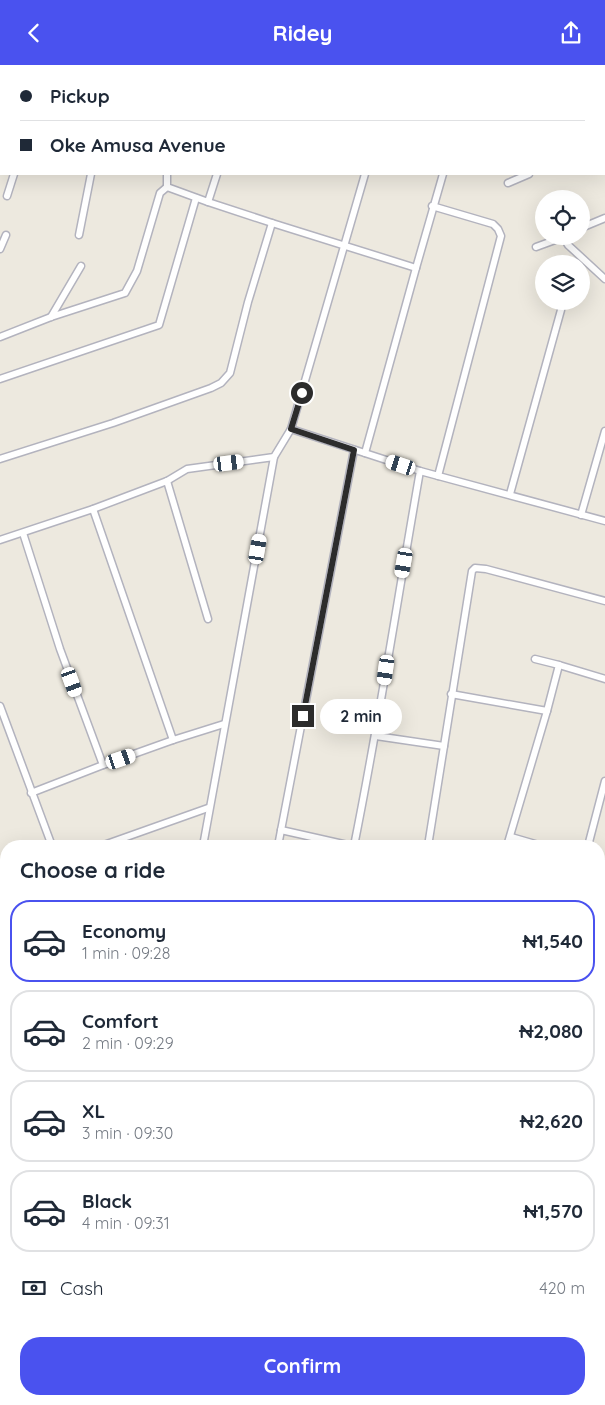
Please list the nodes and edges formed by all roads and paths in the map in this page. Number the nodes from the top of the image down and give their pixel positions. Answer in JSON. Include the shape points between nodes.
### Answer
{"nodes":[{"id":1,"x":14,"y":175,"type":"edge"},
{"id":2,"x":91,"y":175,"type":"edge"},
{"id":3,"x":167,"y":175,"type":"edge"},
{"id":4,"x":217,"y":175,"type":"edge"},
{"id":5,"x":364,"y":175,"type":"edge"},
{"id":6,"x":443,"y":175,"type":"edge"},
{"id":7,"x":527,"y":175,"type":"edge"},
{"id":8,"x":508,"y":183,"type":"dead end"},
{"id":9,"x":167,"y":187,"type":"junction"},
{"id":10,"x":7,"y":196,"type":"dead end"},
{"id":11,"x":196,"y":198,"type":"junction"},
{"id":12,"x":208,"y":202,"type":"junction"},
{"id":13,"x":432,"y":206,"type":"junction"},
{"id":14,"x":605,"y":218,"type":"edge"},
{"id":15,"x":272,"y":223,"type":"junction"},
{"id":16,"x":590,"y":224,"type":"edge"},
{"id":17,"x":6,"y":235,"type":"dead end"},
{"id":18,"x":78,"y":235,"type":"dead end"},
{"id":19,"x":541,"y":245,"type":"edge"},
{"id":20,"x":568,"y":245,"type":"edge"},
{"id":21,"x":344,"y":247,"type":"junction"},
{"id":22,"x":536,"y":247,"type":"dead end"},
{"id":23,"x":0,"y":249,"type":"edge"},
{"id":24,"x":81,"y":266,"type":"dead end"},
{"id":25,"x":416,"y":268,"type":"junction"},
{"id":26,"x":605,"y":279,"type":"edge"},
{"id":27,"x":561,"y":310,"type":"dead end"},
{"id":28,"x":51,"y":317,"type":"junction"},
{"id":29,"x":0,"y":337,"type":"edge"},
{"id":30,"x":0,"y":379,"type":"edge"},
{"id":31,"x":291,"y":429,"type":"junction"},
{"id":32,"x":605,"y":431,"type":"edge"},
{"id":33,"x":354,"y":450,"type":"junction"},
{"id":34,"x":365,"y":453,"type":"junction"},
{"id":35,"x":274,"y":457,"type":"junction"},
{"id":36,"x":0,"y":459,"type":"edge"},
{"id":37,"x":420,"y":471,"type":"junction"},
{"id":38,"x":438,"y":476,"type":"junction"},
{"id":39,"x":167,"y":481,"type":"junction"},
{"id":40,"x":510,"y":494,"type":"junction"},
{"id":41,"x":93,"y":509,"type":"junction"},
{"id":42,"x":581,"y":515,"type":"junction"},
{"id":43,"x":605,"y":521,"type":"edge"},
{"id":44,"x":23,"y":533,"type":"junction"},
{"id":45,"x":0,"y":540,"type":"edge"},
{"id":46,"x":605,"y":601,"type":"edge"},
{"id":47,"x":208,"y":619,"type":"dead end"},
{"id":48,"x":535,"y":659,"type":"dead end"},
{"id":49,"x":559,"y":665,"type":"junction"},
{"id":50,"x":605,"y":679,"type":"edge"},
{"id":51,"x":451,"y":694,"type":"junction"},
{"id":52,"x":0,"y":706,"type":"edge"},
{"id":53,"x":547,"y":711,"type":"junction"},
{"id":54,"x":224,"y":724,"type":"junction"},
{"id":55,"x":376,"y":736,"type":"junction"},
{"id":56,"x":173,"y":741,"type":"junction"},
{"id":57,"x":444,"y":746,"type":"junction"},
{"id":58,"x":103,"y":765,"type":"junction"},
{"id":59,"x":605,"y":781,"type":"edge"},
{"id":60,"x":31,"y":793,"type":"junction"},
{"id":61,"x":208,"y":808,"type":"junction"},
{"id":62,"x":281,"y":830,"type":"junction"},
{"id":63,"x":511,"y":837,"type":"junction"},
{"id":64,"x":50,"y":840,"type":"edge"},
{"id":65,"x":119,"y":840,"type":"edge"},
{"id":66,"x":204,"y":840,"type":"edge"},
{"id":67,"x":279,"y":840,"type":"edge"},
{"id":68,"x":326,"y":840,"type":"edge"},
{"id":69,"x":354,"y":840,"type":"edge"},
{"id":70,"x":429,"y":840,"type":"edge"},
{"id":71,"x":510,"y":840,"type":"edge"},
{"id":72,"x":521,"y":840,"type":"edge"},
{"id":73,"x":590,"y":840,"type":"edge"}],
"edges":[{"from":1,"to":10,"type":"street"},
{"from":2,"to":18,"type":"street"},
{"from":3,"to":9,"type":"street"},
{"from":4,"to":12,"type":"street"},
{"from":5,"to":21,"type":"street"},
{"from":6,"to":13,"type":"street"},
{"from":7,"to":8,"type":"street"},
{"from":9,"to":11,"type":"street"},
{"from":9,"to":28,"type":"street","via":[[160,193],[137,271],[125,293]]},
{"from":11,"to":12,"type":"street"},
{"from":11,"to":30,"type":"street","via":[[159,325]]},
{"from":12,"to":15,"type":"street"},
{"from":13,"to":25,"type":"street"},
{"from":13,"to":38,"type":"street","via":[[493,224],[501,236]]},
{"from":14,"to":16,"type":"street"},
{"from":15,"to":21,"type":"street"},
{"from":15,"to":36,"type":"street","via":[[226,379],[211,388],[113,423]]},
{"from":17,"to":23,"type":"street"},
{"from":19,"to":22,"type":"street"},
{"from":20,"to":26,"type":"street"},
{"from":21,"to":25,"type":"street"},
{"from":21,"to":31,"type":"street"},
{"from":24,"to":28,"type":"street"},
{"from":25,"to":34,"type":"street"},
{"from":27,"to":40,"type":"street"},
{"from":28,"to":29,"type":"street"},
{"from":31,"to":33,"type":"street"},
{"from":31,"to":35,"type":"street"},
{"from":32,"to":42,"type":"street"},
{"from":33,"to":34,"type":"street"},
{"from":33,"to":62,"type":"street"},
{"from":34,"to":37,"type":"street"},
{"from":35,"to":39,"type":"street","via":[[196,467]]},
{"from":35,"to":54,"type":"street"},
{"from":37,"to":38,"type":"street"},
{"from":37,"to":55,"type":"street","via":[[390,636]]},
{"from":38,"to":40,"type":"street"},
{"from":39,"to":41,"type":"street"},
{"from":39,"to":47,"type":"street"},
{"from":40,"to":42,"type":"street"},
{"from":41,"to":44,"type":"street"},
{"from":41,"to":56,"type":"street"},
{"from":42,"to":43,"type":"street"},
{"from":44,"to":45,"type":"street"},
{"from":44,"to":58,"type":"street","via":[[60,649]]},
{"from":46,"to":51,"type":"street","via":[[475,568],[471,575]]},
{"from":48,"to":49,"type":"street"},
{"from":49,"to":50,"type":"street"},
{"from":49,"to":53,"type":"street"},
{"from":51,"to":53,"type":"street"},
{"from":51,"to":57,"type":"street"},
{"from":52,"to":60,"type":"street"},
{"from":53,"to":63,"type":"street"},
{"from":54,"to":56,"type":"street"},
{"from":54,"to":61,"type":"street"},
{"from":55,"to":57,"type":"street"},
{"from":55,"to":69,"type":"street"},
{"from":56,"to":58,"type":"street"},
{"from":57,"to":70,"type":"street"},
{"from":58,"to":60,"type":"street"},
{"from":59,"to":73,"type":"street"},
{"from":60,"to":64,"type":"street"},
{"from":61,"to":65,"type":"street"},
{"from":61,"to":66,"type":"street"},
{"from":62,"to":67,"type":"street"},
{"from":62,"to":68,"type":"street"},
{"from":63,"to":71,"type":"street"},
{"from":63,"to":72,"type":"street"}]}
